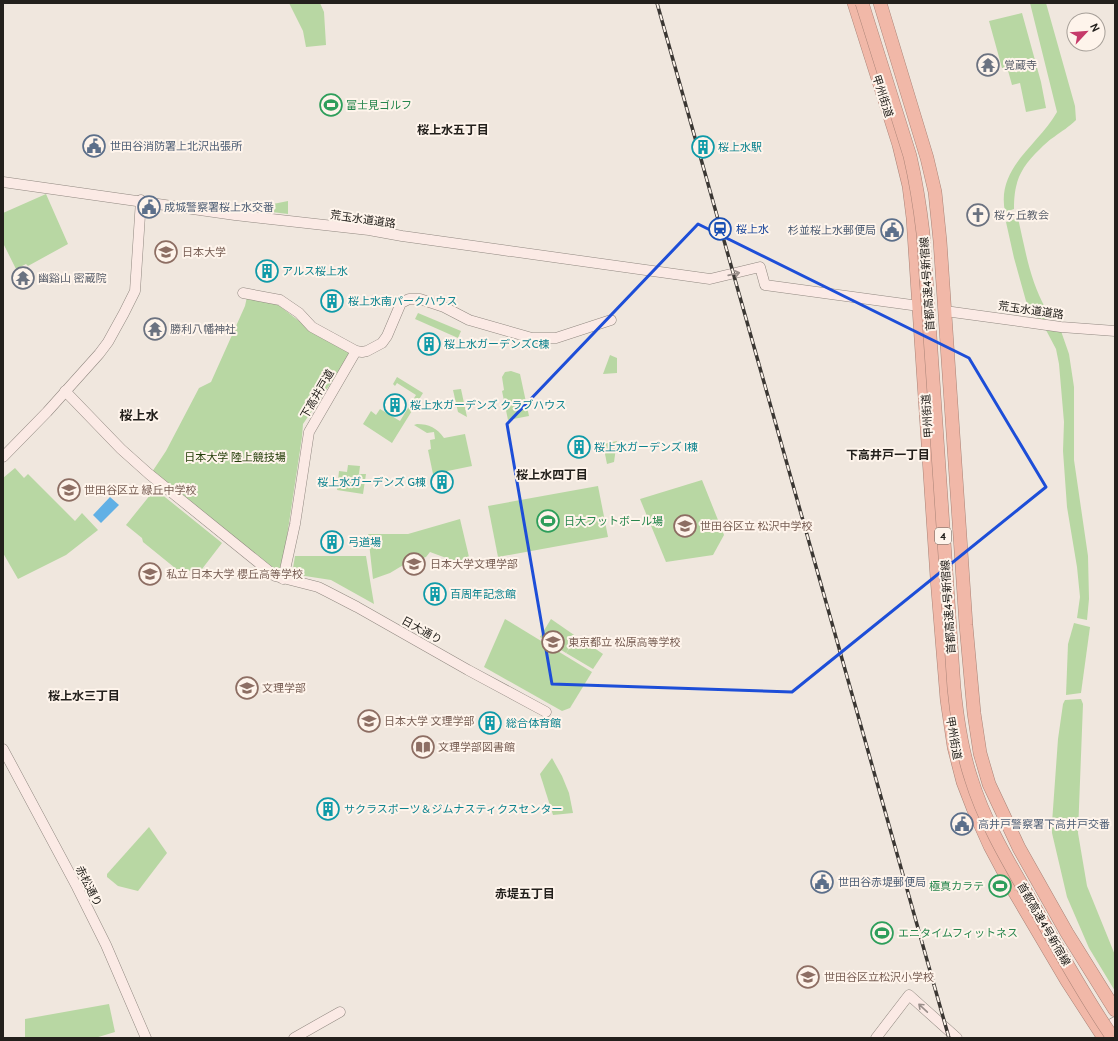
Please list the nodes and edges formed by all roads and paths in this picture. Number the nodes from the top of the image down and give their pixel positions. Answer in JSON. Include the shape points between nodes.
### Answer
{"nodes":[{"id":1,"x":854,"y":3,"type":"edge"},
{"id":2,"x":862,"y":3,"type":"edge"},
{"id":3,"x":871,"y":3,"type":"edge"},
{"id":4,"x":880,"y":3,"type":"edge"},
{"id":5,"x":3,"y":182,"type":"edge"},
{"id":6,"x":141,"y":200,"type":"junction"},
{"id":7,"x":938,"y":214,"type":"junction"},
{"id":8,"x":913,"y":218,"type":"junction"},
{"id":9,"x":941,"y":250,"type":"junction"},
{"id":10,"x":916,"y":252,"type":"junction"},
{"id":11,"x":243,"y":293,"type":"dead end"},
{"id":12,"x":919,"y":306,"type":"junction"},
{"id":13,"x":945,"y":310,"type":"junction"},
{"id":14,"x":611,"y":320,"type":"dead end"},
{"id":15,"x":1115,"y":331,"type":"edge"},
{"id":16,"x":356,"y":351,"type":"junction"},
{"id":17,"x":65,"y":391,"type":"junction"},
{"id":18,"x":3,"y":457,"type":"edge"},
{"id":19,"x":283,"y":579,"type":"junction"},
{"id":20,"x":546,"y":712,"type":"dead end"},
{"id":21,"x":3,"y":749,"type":"edge"},
{"id":22,"x":1115,"y":1010,"type":"edge"},
{"id":23,"x":340,"y":1012,"type":"dead end"},
{"id":24,"x":1115,"y":1022,"type":"edge"},
{"id":25,"x":1115,"y":1026,"type":"edge"},
{"id":26,"x":953,"y":1035,"type":"edge"},
{"id":27,"x":1102,"y":1035,"type":"edge"},
{"id":28,"x":146,"y":1038,"type":"edge"},
{"id":29,"x":294,"y":1038,"type":"edge"},
{"id":30,"x":876,"y":1038,"type":"edge"},
{"id":31,"x":1113,"y":1038,"type":"edge"}],
"edges":[{"from":1,"to":8,"type":"highway","name":"甲州街道","via":[[899,145],[909,186]]},
{"from":2,"to":31,"type":"highway","name":"首都高速4号新宿線","number":"4","bridge":true,"via":[[910,156],[920,209],[954,688],[963,751],[980,805],[1006,858],[1077,983]]},
{"from":3,"to":25,"type":"highway","name":"首都高速4号新宿線","number":"4","via":[[919,154],[929,207],[962,686],[972,749],[989,802],[1013,854],[1085,980]]},
{"from":4,"to":7,"type":"highway","name":"甲州街道","via":[[927,158]]},
{"from":5,"to":6,"type":"street","name":"荒玉水道道路"},
{"from":6,"to":12,"type":"street","name":"荒玉水道道路","one_way":true,"via":[[710,279],[760,267],[765,285]]},
{"from":6,"to":17,"type":"street","via":[[135,291],[108,342]]},
{"from":7,"to":8,"type":"highway"},
{"from":7,"to":9,"type":"highway","name":"甲州街道"},
{"from":8,"to":10,"type":"highway","name":"甲州街道"},
{"from":9,"to":10,"type":"highway"},
{"from":9,"to":13,"type":"highway","name":"甲州街道"},
{"from":10,"to":12,"type":"highway","name":"甲州街道"},
{"from":11,"to":16,"type":"street","via":[[280,300],[299,313],[312,327]]},
{"from":12,"to":27,"type":"highway","name":"甲州街道","via":[[944,665],[951,724],[963,782],[985,836],[1007,878],[1067,982]]},
{"from":13,"to":15,"type":"street","name":"荒玉水道道路","via":[[1061,327]]},
{"from":13,"to":22,"type":"highway","name":"甲州街道","via":[[966,625],[980,753],[994,796],[1019,848],[1067,933]]},
{"from":14,"to":16,"type":"street","via":[[556,338],[532,338],[469,320],[444,307],[420,299],[409,299],[401,303],[382,343],[368,351]]},
{"from":16,"to":19,"type":"street","name":"下高井戸道","via":[[309,432],[295,524]]},
{"from":17,"to":18,"type":"street"},
{"from":17,"to":19,"type":"street","name":"日大通り","via":[[149,474],[275,576]]},
{"from":19,"to":20,"type":"street","name":"日大通り","via":[[318,587],[332,594]]},
{"from":21,"to":28,"type":"street","name":"赤松通り","via":[[90,912]]},
{"from":23,"to":29,"type":"street"},
{"from":24,"to":27,"type":"street"},
{"from":26,"to":30,"type":"street","one_way":true,"via":[[909,995]]}]}
